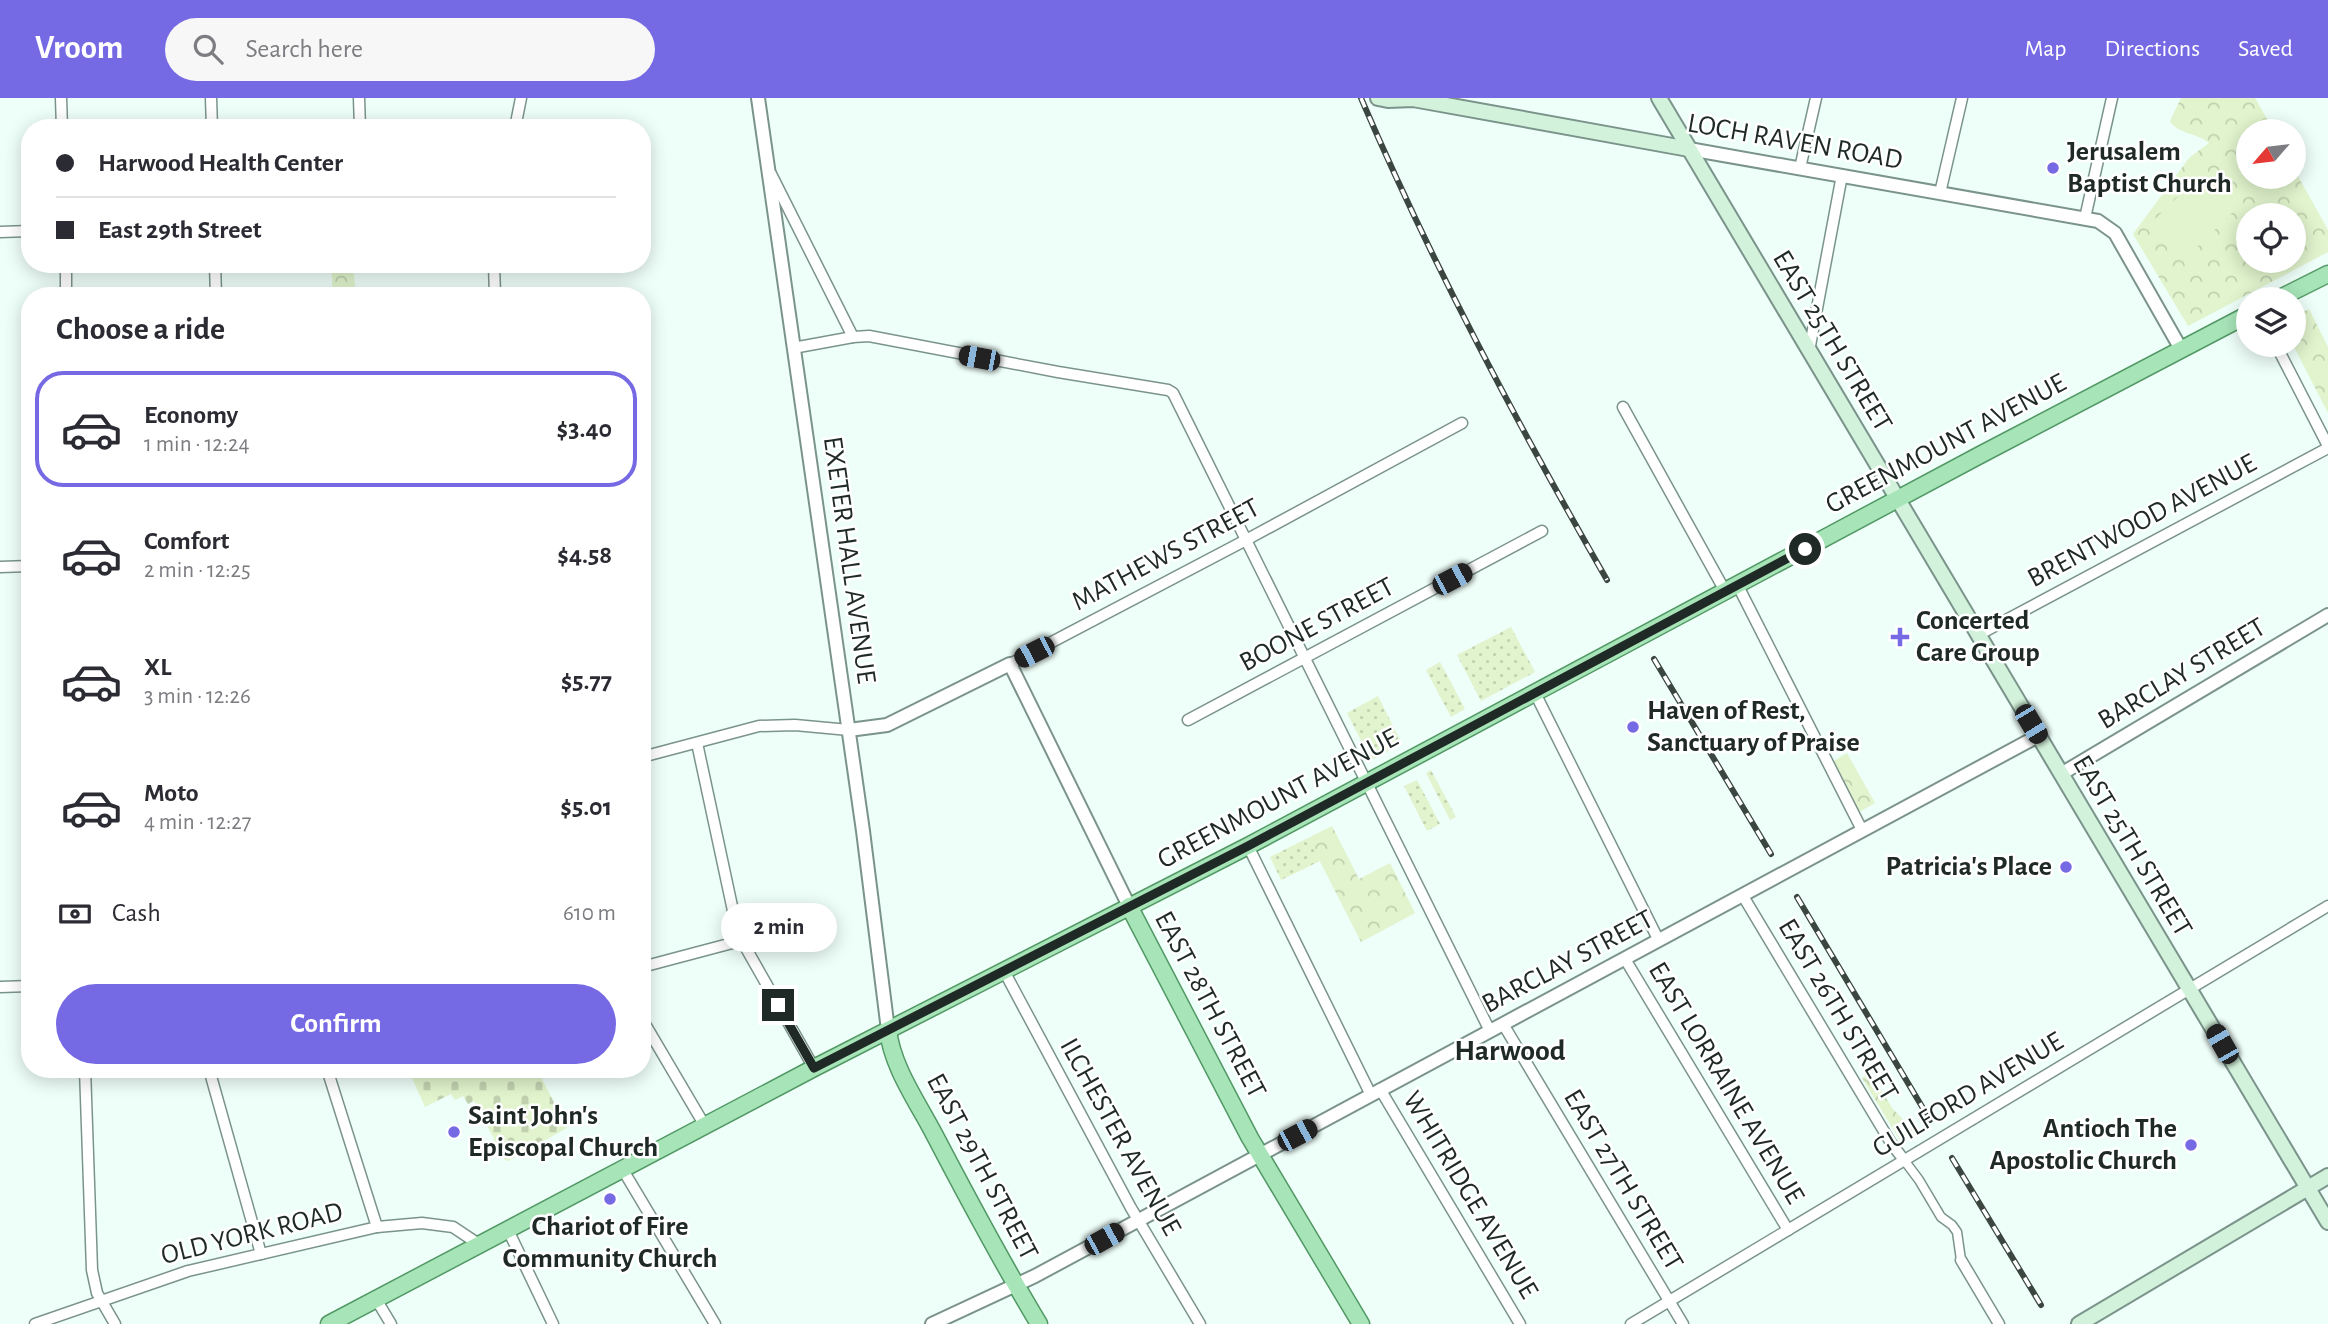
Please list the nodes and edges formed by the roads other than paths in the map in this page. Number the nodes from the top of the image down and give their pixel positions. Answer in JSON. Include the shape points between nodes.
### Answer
{"nodes":[{"id":1,"x":61,"y":98,"type":"edge"},
{"id":2,"x":211,"y":98,"type":"edge"},
{"id":3,"x":359,"y":98,"type":"edge"},
{"id":4,"x":521,"y":98,"type":"edge"},
{"id":5,"x":758,"y":98,"type":"edge"},
{"id":6,"x":1378,"y":98,"type":"edge"},
{"id":7,"x":1413,"y":98,"type":"edge"},
{"id":8,"x":1659,"y":98,"type":"edge"},
{"id":9,"x":1816,"y":98,"type":"edge"},
{"id":10,"x":1962,"y":98,"type":"edge"},
{"id":11,"x":2112,"y":98,"type":"edge"},
{"id":12,"x":1669,"y":105,"type":"edge"},
{"id":13,"x":62,"y":119,"type":"edge"},
{"id":14,"x":212,"y":119,"type":"edge"},
{"id":15,"x":360,"y":119,"type":"edge"},
{"id":16,"x":517,"y":119,"type":"edge"},
{"id":17,"x":1689,"y":149,"type":"junction"},
{"id":18,"x":768,"y":168,"type":"junction"},
{"id":19,"x":1800,"y":168,"type":"junction"},
{"id":20,"x":1842,"y":175,"type":"junction"},
{"id":21,"x":1940,"y":192,"type":"junction"},
{"id":22,"x":2085,"y":218,"type":"junction"},
{"id":23,"x":21,"y":231,"type":"edge"},
{"id":24,"x":0,"y":232,"type":"edge"},
{"id":25,"x":2328,"y":274,"type":"edge"},
{"id":26,"x":2302,"y":287,"type":"edge"},
{"id":27,"x":2236,"y":321,"type":"edge"},
{"id":28,"x":853,"y":337,"type":"junction"},
{"id":29,"x":793,"y":348,"type":"junction"},
{"id":30,"x":2181,"y":349,"type":"junction"},
{"id":31,"x":1809,"y":351,"type":"junction"},
{"id":32,"x":2282,"y":357,"type":"edge"},
{"id":33,"x":1623,"y":407,"type":"dead end"},
{"id":34,"x":1462,"y":423,"type":"dead end"},
{"id":35,"x":2328,"y":447,"type":"edge"},
{"id":36,"x":1897,"y":499,"type":"junction"},
{"id":37,"x":1542,"y":531,"type":"dead end"},
{"id":38,"x":1246,"y":540,"type":"junction"},
{"id":39,"x":21,"y":566,"type":"edge"},
{"id":40,"x":0,"y":567,"type":"edge"},
{"id":41,"x":1731,"y":588,"type":"junction"},
{"id":42,"x":2328,"y":615,"type":"edge"},
{"id":43,"x":1978,"y":635,"type":"junction"},
{"id":44,"x":1304,"y":659,"type":"junction"},
{"id":45,"x":1010,"y":664,"type":"junction"},
{"id":46,"x":1535,"y":693,"type":"junction"},
{"id":47,"x":1188,"y":720,"type":"dead end"},
{"id":48,"x":849,"y":730,"type":"junction"},
{"id":49,"x":2038,"y":736,"type":"junction"},
{"id":50,"x":697,"y":743,"type":"junction"},
{"id":51,"x":651,"y":755,"type":"edge"},
{"id":52,"x":2061,"y":774,"type":"junction"},
{"id":53,"x":1366,"y":783,"type":"junction"},
{"id":54,"x":1862,"y":830,"type":"junction"},
{"id":55,"x":1248,"y":846,"type":"junction"},
{"id":56,"x":1743,"y":896,"type":"junction"},
{"id":57,"x":1129,"y":906,"type":"junction"},
{"id":58,"x":2328,"y":906,"type":"edge"},
{"id":59,"x":740,"y":941,"type":"junction"},
{"id":60,"x":1659,"y":941,"type":"junction"},
{"id":61,"x":1625,"y":959,"type":"junction"},
{"id":62,"x":651,"y":965,"type":"edge"},
{"id":63,"x":1004,"y":971,"type":"junction"},
{"id":64,"x":0,"y":986,"type":"edge"},
{"id":65,"x":21,"y":986,"type":"edge"},
{"id":66,"x":2189,"y":989,"type":"junction"},
{"id":67,"x":1503,"y":1024,"type":"junction"},
{"id":68,"x":888,"y":1030,"type":"junction"},
{"id":69,"x":1490,"y":1031,"type":"junction"},
{"id":70,"x":651,"y":1033,"type":"edge"},
{"id":71,"x":814,"y":1068,"type":"junction"},
{"id":72,"x":85,"y":1078,"type":"edge"},
{"id":73,"x":212,"y":1078,"type":"edge"},
{"id":74,"x":330,"y":1078,"type":"edge"},
{"id":75,"x":1376,"y":1092,"type":"junction"},
{"id":76,"x":705,"y":1125,"type":"junction"},
{"id":77,"x":1260,"y":1155,"type":"junction"},
{"id":78,"x":1904,"y":1160,"type":"junction"},
{"id":79,"x":623,"y":1170,"type":"junction"},
{"id":80,"x":2328,"y":1176,"type":"edge"},
{"id":81,"x":2308,"y":1188,"type":"junction"},
{"id":82,"x":1138,"y":1220,"type":"junction"},
{"id":83,"x":2328,"y":1222,"type":"edge"},
{"id":84,"x":377,"y":1227,"type":"junction"},
{"id":85,"x":508,"y":1230,"type":"junction"},
{"id":86,"x":1788,"y":1230,"type":"junction"},
{"id":87,"x":480,"y":1245,"type":"junction"},
{"id":88,"x":261,"y":1254,"type":"junction"},
{"id":89,"x":1961,"y":1260,"type":"joint"},
{"id":90,"x":1016,"y":1285,"type":"junction"},
{"id":91,"x":376,"y":1299,"type":"junction"},
{"id":92,"x":100,"y":1300,"type":"junction"},
{"id":93,"x":1669,"y":1301,"type":"junction"},
{"id":94,"x":35,"y":1324,"type":"edge"},
{"id":95,"x":115,"y":1324,"type":"edge"},
{"id":96,"x":329,"y":1324,"type":"edge"},
{"id":97,"x":391,"y":1324,"type":"edge"},
{"id":98,"x":553,"y":1324,"type":"edge"},
{"id":99,"x":715,"y":1324,"type":"edge"},
{"id":100,"x":932,"y":1324,"type":"edge"},
{"id":101,"x":1039,"y":1324,"type":"edge"},
{"id":102,"x":1200,"y":1324,"type":"edge"},
{"id":103,"x":1361,"y":1324,"type":"edge"},
{"id":104,"x":1520,"y":1324,"type":"edge"},
{"id":105,"x":1631,"y":1324,"type":"edge"},
{"id":106,"x":1683,"y":1324,"type":"edge"},
{"id":107,"x":1999,"y":1324,"type":"edge"},
{"id":108,"x":2079,"y":1324,"type":"edge"}],
"edges":[{"from":1,"to":13,"type":"street"},
{"from":2,"to":14,"type":"street"},
{"from":3,"to":15,"type":"street"},
{"from":4,"to":16,"type":"street"},
{"from":5,"to":18,"type":"street","name":"EXETER HALL AVENUE"},
{"from":6,"to":7,"type":"main road","name":"LOCH RAVEN ROAD"},
{"from":7,"to":17,"type":"main road","name":"LOCH RAVEN ROAD"},
{"from":8,"to":12,"type":"main road","name":"EAST 25TH STREET"},
{"from":9,"to":19,"type":"street"},
{"from":10,"to":21,"type":"street"},
{"from":11,"to":22,"type":"street"},
{"from":12,"to":17,"type":"main road","name":"EAST 25TH STREET"},
{"from":17,"to":19,"type":"street","name":"LOCH RAVEN ROAD"},
{"from":17,"to":31,"type":"main road","name":"EAST 25TH STREET"},
{"from":18,"to":28,"type":"street"},
{"from":18,"to":29,"type":"street","name":"EXETER HALL AVENUE"},
{"from":19,"to":20,"type":"street","name":"LOCH RAVEN ROAD"},
{"from":20,"to":21,"type":"street","name":"LOCH RAVEN ROAD"},
{"from":20,"to":31,"type":"street"},
{"from":21,"to":22,"type":"street","name":"LOCH RAVEN ROAD"},
{"from":22,"to":30,"type":"street","name":"LOCH RAVEN ROAD","via":[[2105,224],[2115,233]]},
{"from":23,"to":24,"type":"street"},
{"from":25,"to":26,"type":"main road"},
{"from":27,"to":30,"type":"main road","name":"GREENMOUNT AVENUE"},
{"from":28,"to":29,"type":"street"},
{"from":28,"to":38,"type":"street","via":[[869,336],[1168,390]]},
{"from":29,"to":48,"type":"street","name":"EXETER HALL AVENUE"},
{"from":30,"to":36,"type":"main road","name":"GREENMOUNT AVENUE"},
{"from":31,"to":36,"type":"main road","name":"EAST 25TH STREET"},
{"from":32,"to":35,"type":"street"},
{"from":33,"to":41,"type":"street"},
{"from":34,"to":38,"type":"street","name":"MATHEWS STREET"},
{"from":35,"to":43,"type":"street","name":"BRENTWOOD AVENUE"},
{"from":36,"to":41,"type":"main road","name":"GREENMOUNT AVENUE"},
{"from":36,"to":43,"type":"main road","name":"EAST 25TH STREET"},
{"from":37,"to":44,"type":"street","name":"BOONE STREET"},
{"from":38,"to":44,"type":"street"},
{"from":38,"to":45,"type":"street","name":"MATHEWS STREET"},
{"from":39,"to":40,"type":"street"},
{"from":41,"to":46,"type":"main road","name":"GREENMOUNT AVENUE"},
{"from":41,"to":54,"type":"street"},
{"from":42,"to":52,"type":"street","name":"BARCLAY STREET"},
{"from":43,"to":49,"type":"main road","name":"EAST 25TH STREET"},
{"from":44,"to":47,"type":"street","name":"BOONE STREET"},
{"from":44,"to":53,"type":"street"},
{"from":45,"to":48,"type":"street","name":"MATHEWS STREET","via":[[887,725]]},
{"from":45,"to":57,"type":"street","name":"EAST 28TH STREET"},
{"from":46,"to":53,"type":"main road","name":"GREENMOUNT AVENUE"},
{"from":46,"to":60,"type":"street","name":"EAST LORRAINE AVENUE"},
{"from":48,"to":50,"type":"street","name":"MATHEWS STREET","via":[[771,725]]},
{"from":48,"to":68,"type":"street","name":"EXETER HALL AVENUE"},
{"from":49,"to":52,"type":"main road","name":"EAST 25TH STREET"},
{"from":49,"to":54,"type":"street","name":"BARCLAY STREET"},
{"from":50,"to":51,"type":"street","name":"MATHEWS STREET"},
{"from":50,"to":59,"type":"street"},
{"from":52,"to":66,"type":"main road","name":"EAST 25TH STREET"},
{"from":53,"to":55,"type":"main road","name":"GREENMOUNT AVENUE"},
{"from":53,"to":69,"type":"street"},
{"from":54,"to":56,"type":"street","name":"BARCLAY STREET"},
{"from":55,"to":57,"type":"main road","name":"GREENMOUNT AVENUE"},
{"from":55,"to":75,"type":"street","name":"WHITRIDGE AVENUE"},
{"from":56,"to":60,"type":"street","name":"BARCLAY STREET"},
{"from":56,"to":78,"type":"street","name":"EAST 26TH STREET"},
{"from":57,"to":63,"type":"main road","name":"GREENMOUNT AVENUE"},
{"from":57,"to":77,"type":"main road","name":"EAST 28TH STREET"},
{"from":58,"to":66,"type":"street","name":"GUILFORD AVENUE"},
{"from":59,"to":62,"type":"street"},
{"from":59,"to":71,"type":"street"},
{"from":60,"to":61,"type":"street","name":"BARCLAY STREET"},
{"from":61,"to":67,"type":"street","name":"BARCLAY STREET"},
{"from":61,"to":86,"type":"street","name":"EAST LORRAINE AVENUE"},
{"from":63,"to":68,"type":"main road","name":"GREENMOUNT AVENUE"},
{"from":63,"to":82,"type":"street","name":"ILCHESTER AVENUE"},
{"from":64,"to":65,"type":"street"},
{"from":66,"to":78,"type":"street","name":"GUILFORD AVENUE","bridge":true},
{"from":66,"to":81,"type":"main road","name":"EAST 25TH STREET"},
{"from":67,"to":69,"type":"street","name":"BARCLAY STREET"},
{"from":67,"to":93,"type":"street","name":"EAST 27TH STREET"},
{"from":68,"to":71,"type":"main road","name":"GREENMOUNT AVENUE"},
{"from":68,"to":90,"type":"main road","name":"EAST 29TH STREET","via":[[894,1057]]},
{"from":69,"to":75,"type":"street","name":"BARCLAY STREET"},
{"from":70,"to":76,"type":"street"},
{"from":71,"to":76,"type":"main road","name":"GREENMOUNT AVENUE"},
{"from":72,"to":92,"type":"street","via":[[92,1270]]},
{"from":73,"to":88,"type":"street"},
{"from":74,"to":84,"type":"street"},
{"from":75,"to":77,"type":"street","name":"BARCLAY STREET"},
{"from":75,"to":104,"type":"street","name":"WHITRIDGE AVENUE"},
{"from":76,"to":79,"type":"main road","name":"GREENMOUNT AVENUE"},
{"from":77,"to":82,"type":"street","name":"BARCLAY STREET"},
{"from":77,"to":103,"type":"main road","name":"EAST 28TH STREET"},
{"from":78,"to":86,"type":"street","name":"GUILFORD AVENUE"},
{"from":78,"to":89,"type":"street","name":"EAST 26TH STREET","via":[[1941,1217],[1957,1232]]},
{"from":79,"to":85,"type":"main road","name":"GREENMOUNT AVENUE"},
{"from":79,"to":99,"type":"street"},
{"from":80,"to":81,"type":"main road"},
{"from":81,"to":83,"type":"main road","name":"EAST 25TH STREET"},
{"from":81,"to":108,"type":"main road"},
{"from":82,"to":90,"type":"street","name":"BARCLAY STREET"},
{"from":82,"to":102,"type":"street","name":"ILCHESTER AVENUE"},
{"from":84,"to":87,"type":"street","name":"OLD YORK ROAD","via":[[422,1223],[453,1227]]},
{"from":84,"to":88,"type":"street","name":"OLD YORK ROAD"},
{"from":85,"to":87,"type":"main road","name":"GREENMOUNT AVENUE"},
{"from":85,"to":98,"type":"street"},
{"from":86,"to":93,"type":"street","name":"GUILFORD AVENUE"},
{"from":87,"to":91,"type":"main road","name":"GREENMOUNT AVENUE"},
{"from":88,"to":92,"type":"street","name":"OLD YORK ROAD","via":[[188,1271]]},
{"from":89,"to":107,"type":"street","name":"EAST 26TH STREET"},
{"from":90,"to":100,"type":"street","name":"BARCLAY STREET"},
{"from":90,"to":101,"type":"main road","name":"EAST 29TH STREET"},
{"from":91,"to":96,"type":"main road","name":"GREENMOUNT AVENUE"},
{"from":91,"to":97,"type":"street"},
{"from":92,"to":94,"type":"street","name":"OLD YORK ROAD"},
{"from":92,"to":95,"type":"street"},
{"from":93,"to":105,"type":"street","name":"GUILFORD AVENUE"},
{"from":93,"to":106,"type":"street","name":"EAST 27TH STREET"}]}
